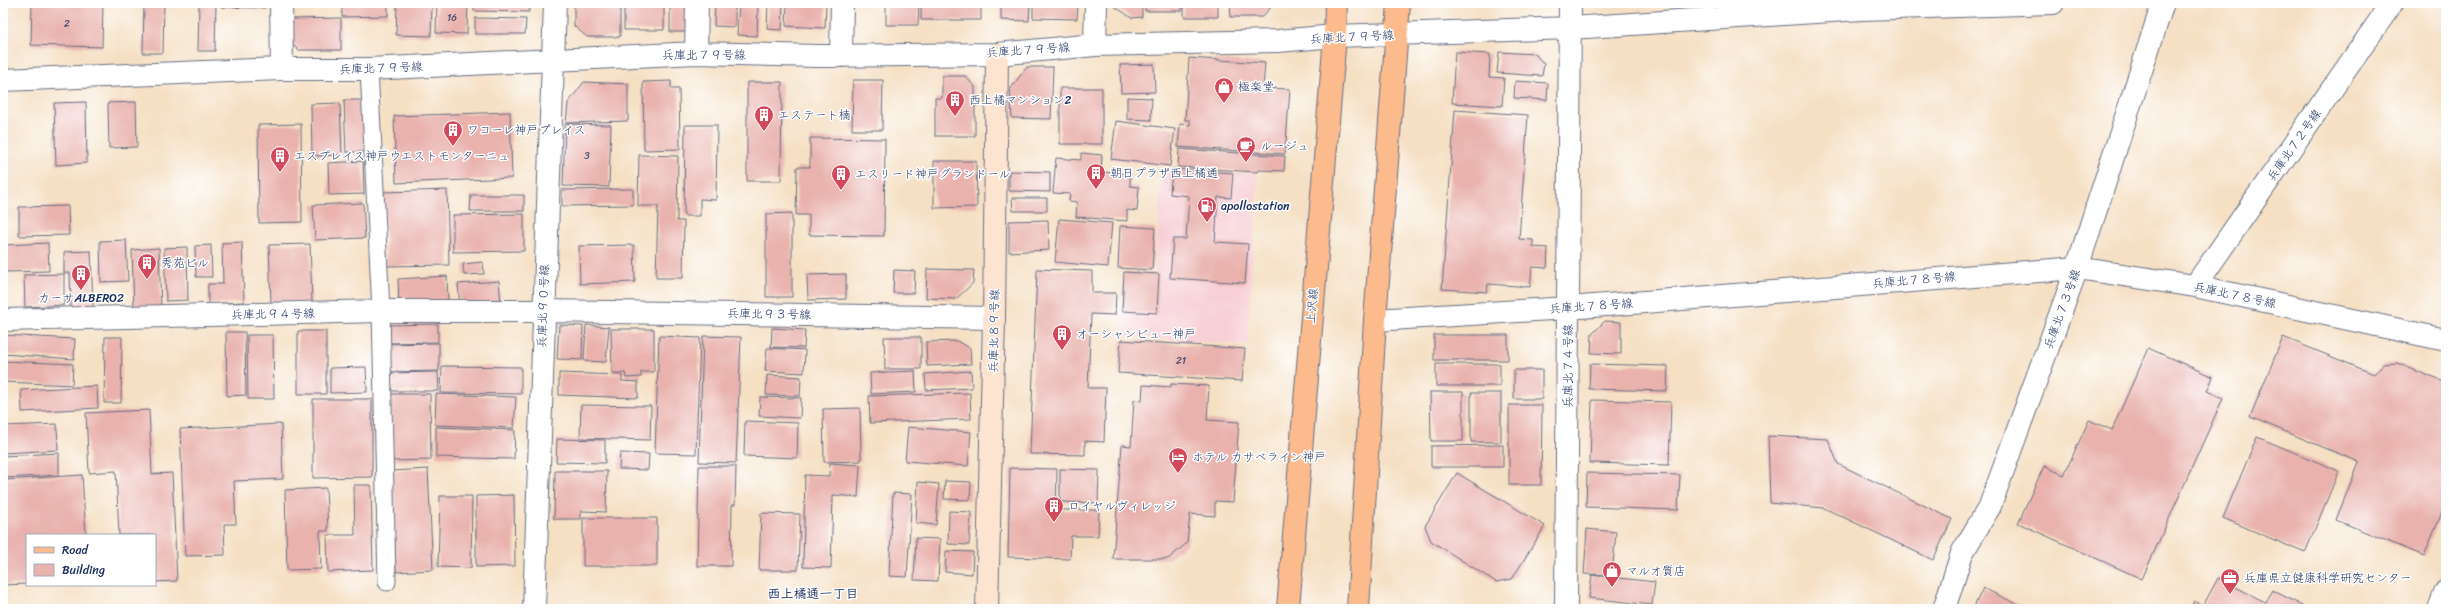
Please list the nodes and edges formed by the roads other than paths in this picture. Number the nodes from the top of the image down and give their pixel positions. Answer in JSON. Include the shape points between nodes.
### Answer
{"nodes":[{"id":1,"x":281,"y":3,"type":"edge"},
{"id":2,"x":555,"y":3,"type":"edge"},
{"id":3,"x":697,"y":3,"type":"edge"},
{"id":4,"x":842,"y":3,"type":"edge"},
{"id":5,"x":1096,"y":3,"type":"edge"},
{"id":6,"x":1336,"y":3,"type":"edge"},
{"id":7,"x":1399,"y":3,"type":"edge"},
{"id":8,"x":1570,"y":3,"type":"edge"},
{"id":9,"x":2053,"y":3,"type":"edge"},
{"id":10,"x":2163,"y":3,"type":"edge"},
{"id":11,"x":2392,"y":3,"type":"edge"},
{"id":12,"x":1861,"y":6,"type":"edge"},
{"id":13,"x":1571,"y":28,"type":"junction"},
{"id":14,"x":1396,"y":35,"type":"junction"},
{"id":15,"x":1335,"y":36,"type":"junction"},
{"id":16,"x":1095,"y":45,"type":"junction"},
{"id":17,"x":696,"y":53,"type":"junction"},
{"id":18,"x":997,"y":54,"type":"junction"},
{"id":19,"x":841,"y":56,"type":"junction"},
{"id":20,"x":552,"y":61,"type":"junction"},
{"id":21,"x":368,"y":69,"type":"junction"},
{"id":22,"x":282,"y":70,"type":"junction"},
{"id":23,"x":3,"y":80,"type":"edge"},
{"id":24,"x":2077,"y":268,"type":"junction"},
{"id":25,"x":2195,"y":286,"type":"junction"},
{"id":26,"x":1568,"y":308,"type":"junction"},
{"id":27,"x":543,"y":310,"type":"junction"},
{"id":28,"x":381,"y":311,"type":"junction"},
{"id":29,"x":994,"y":318,"type":"junction"},
{"id":30,"x":3,"y":320,"type":"edge"},
{"id":31,"x":1376,"y":320,"type":"junction"},
{"id":32,"x":2446,"y":340,"type":"edge"},
{"id":33,"x":387,"y":582,"type":"dead end"},
{"id":34,"x":2446,"y":591,"type":"edge"},
{"id":35,"x":534,"y":609,"type":"edge"},
{"id":36,"x":987,"y":609,"type":"edge"},
{"id":37,"x":1288,"y":609,"type":"edge"},
{"id":38,"x":1358,"y":609,"type":"edge"},
{"id":39,"x":1566,"y":609,"type":"edge"},
{"id":40,"x":1944,"y":609,"type":"edge"},
{"id":41,"x":2439,"y":609,"type":"edge"}],
"edges":[{"from":1,"to":22,"type":"street"},
{"from":2,"to":20,"type":"street","name":"兵庫北９０号線"},
{"from":3,"to":17,"type":"street"},
{"from":4,"to":19,"type":"street"},
{"from":5,"to":16,"type":"street"},
{"from":6,"to":15,"type":"main road","name":"上沢線"},
{"from":7,"to":14,"type":"main road"},
{"from":8,"to":13,"type":"street","name":"兵庫北７４号線"},
{"from":9,"to":12,"type":"street","name":"兵庫北７９号線"},
{"from":10,"to":24,"type":"street","name":"兵庫北７３号線"},
{"from":11,"to":25,"type":"street","name":"兵庫北７２号線"},
{"from":12,"to":13,"type":"street","name":"兵庫北７９号線"},
{"from":13,"to":14,"type":"street","name":"兵庫北７９号線"},
{"from":13,"to":26,"type":"street","name":"兵庫北７４号線"},
{"from":14,"to":15,"type":"street","name":"兵庫北７９号線"},
{"from":14,"to":31,"type":"main road"},
{"from":15,"to":16,"type":"street","name":"兵庫北７９号線","via":[[1278,41]]},
{"from":15,"to":37,"type":"main road","name":"上沢線"},
{"from":16,"to":18,"type":"street","name":"兵庫北７９号線"},
{"from":17,"to":19,"type":"street","name":"兵庫北７９号線"},
{"from":17,"to":20,"type":"street","name":"兵庫北７９号線"},
{"from":18,"to":19,"type":"street","name":"兵庫北７９号線"},
{"from":18,"to":29,"type":"street","name":"兵庫北８９号線"},
{"from":20,"to":21,"type":"street","name":"兵庫北７９号線"},
{"from":20,"to":27,"type":"street","name":"兵庫北９０号線"},
{"from":21,"to":22,"type":"street","name":"兵庫北７９号線"},
{"from":21,"to":28,"type":"lane"},
{"from":22,"to":23,"type":"street","name":"兵庫北７９号線"},
{"from":24,"to":25,"type":"street","name":"兵庫北７８号線"},
{"from":24,"to":26,"type":"street","name":"兵庫北７８号線"},
{"from":24,"to":40,"type":"street","name":"兵庫北７３号線","via":[[1990,506],[1962,553]]},
{"from":25,"to":32,"type":"street","name":"兵庫北７８号線"},
{"from":26,"to":31,"type":"street","name":"兵庫北７８号線"},
{"from":26,"to":39,"type":"street","name":"兵庫北７４号線"},
{"from":27,"to":28,"type":"street","name":"兵庫北９４号線"},
{"from":27,"to":29,"type":"street","name":"兵庫北９３号線"},
{"from":27,"to":35,"type":"street","name":"兵庫北９０号線"},
{"from":28,"to":30,"type":"street","name":"兵庫北９４号線"},
{"from":28,"to":33,"type":"lane"},
{"from":29,"to":36,"type":"street","name":"兵庫北８９号線"},
{"from":31,"to":38,"type":"main road"},
{"from":34,"to":41,"type":"street"}]}
